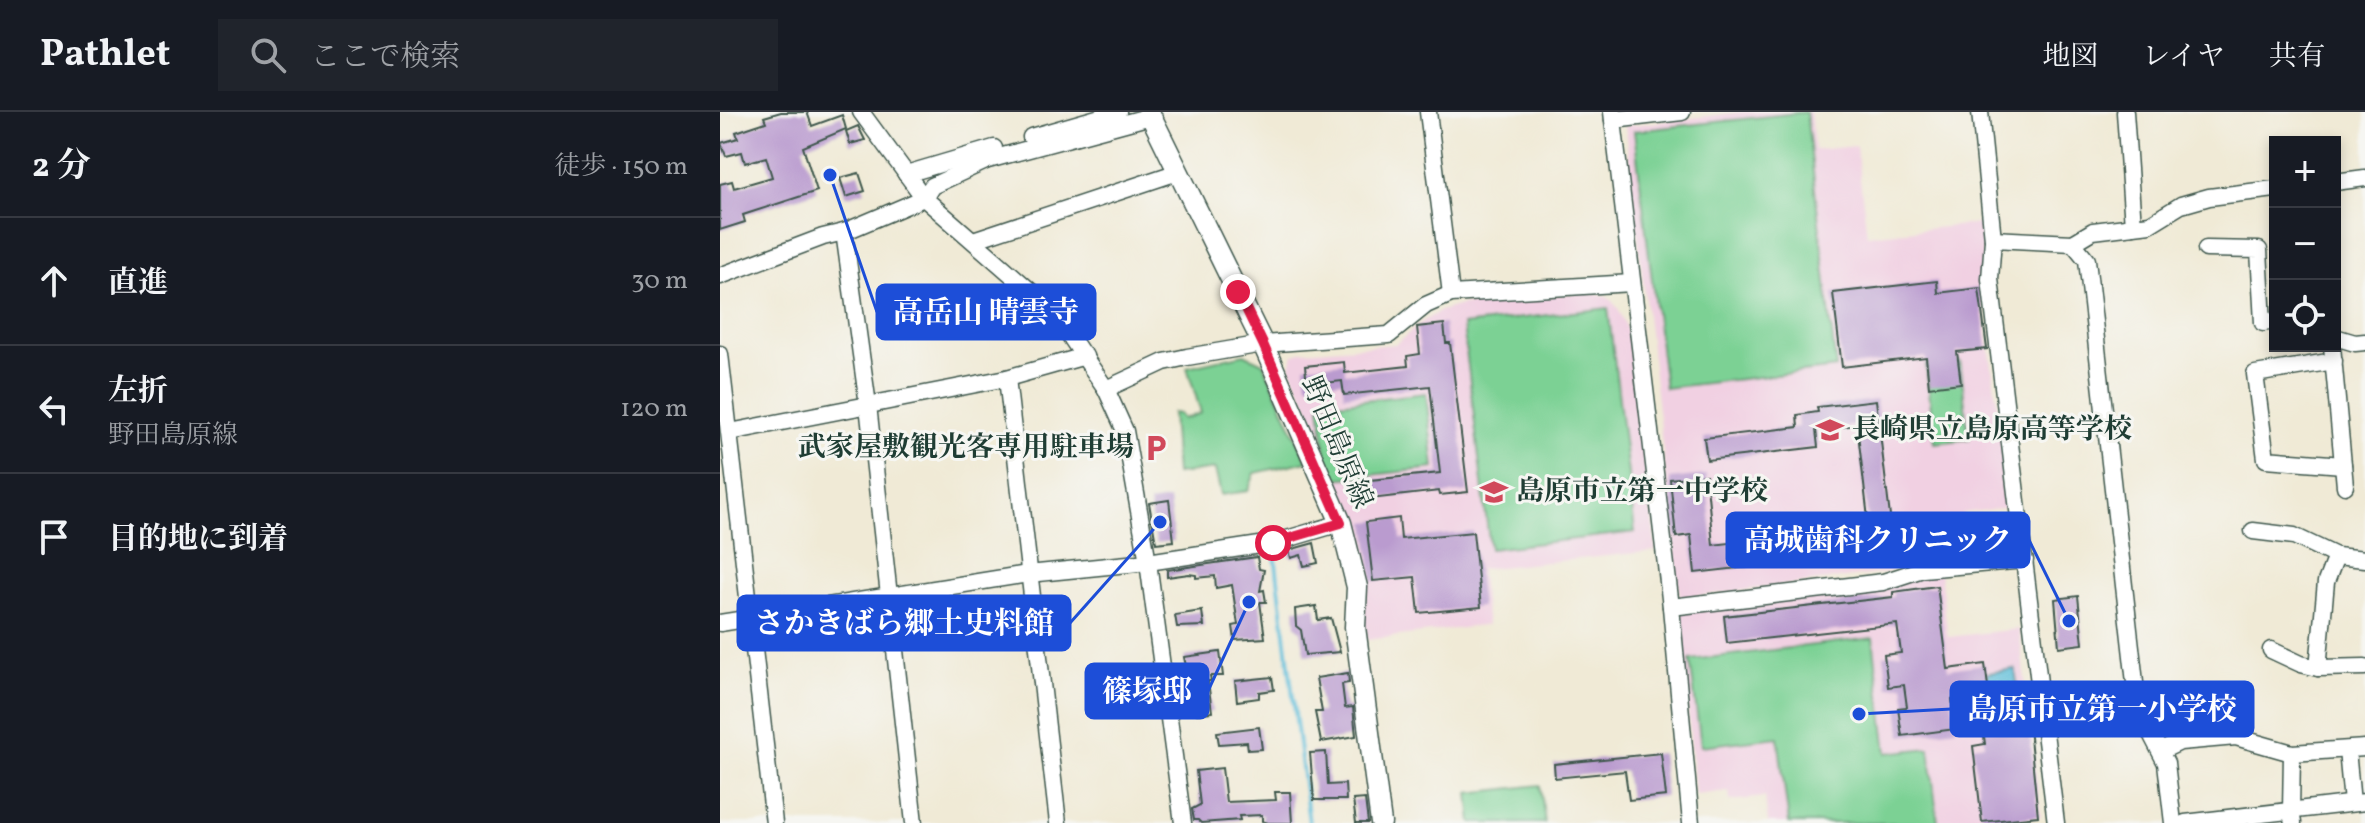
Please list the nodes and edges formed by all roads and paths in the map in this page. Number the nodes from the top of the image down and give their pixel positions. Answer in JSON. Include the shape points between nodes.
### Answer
{"nodes":[{"id":1,"x":861,"y":112,"type":"edge"},
{"id":2,"x":1118,"y":112,"type":"edge"},
{"id":3,"x":1428,"y":112,"type":"edge"},
{"id":4,"x":1682,"y":112,"type":"edge"},
{"id":5,"x":1980,"y":112,"type":"edge"},
{"id":6,"x":2125,"y":112,"type":"edge"},
{"id":7,"x":1150,"y":114,"type":"edge"},
{"id":8,"x":1612,"y":116,"type":"edge"},
{"id":9,"x":1178,"y":172,"type":"junction"},
{"id":10,"x":906,"y":174,"type":"junction"},
{"id":11,"x":2365,"y":178,"type":"edge"},
{"id":12,"x":2341,"y":181,"type":"edge"},
{"id":13,"x":2269,"y":190,"type":"edge"},
{"id":14,"x":924,"y":198,"type":"junction"},
{"id":15,"x":2133,"y":226,"type":"junction"},
{"id":16,"x":844,"y":232,"type":"junction"},
{"id":17,"x":1993,"y":239,"type":"junction"},
{"id":18,"x":973,"y":240,"type":"junction"},
{"id":19,"x":2073,"y":243,"type":"junction"},
{"id":20,"x":2206,"y":249,"type":"dead end"},
{"id":21,"x":720,"y":276,"type":"edge"},
{"id":22,"x":1632,"y":283,"type":"junction"},
{"id":23,"x":1451,"y":294,"type":"junction"},
{"id":24,"x":2269,"y":322,"type":"edge"},
{"id":25,"x":2341,"y":339,"type":"edge"},
{"id":26,"x":2365,"y":342,"type":"edge"},
{"id":27,"x":1263,"y":344,"type":"junction"},
{"id":28,"x":720,"y":354,"type":"edge"},
{"id":29,"x":2333,"y":354,"type":"edge"},
{"id":30,"x":1085,"y":356,"type":"junction"},
{"id":31,"x":1007,"y":378,"type":"junction"},
{"id":32,"x":1106,"y":389,"type":"junction"},
{"id":33,"x":868,"y":405,"type":"junction"},
{"id":34,"x":730,"y":432,"type":"junction"},
{"id":35,"x":2343,"y":465,"type":"junction"},
{"id":36,"x":2345,"y":486,"type":"dead end"},
{"id":37,"x":1341,"y":523,"type":"junction"},
{"id":38,"x":2253,"y":531,"type":"dead end"},
{"id":39,"x":2336,"y":556,"type":"junction"},
{"id":40,"x":2365,"y":559,"type":"edge"},
{"id":41,"x":2025,"y":560,"type":"junction"},
{"id":42,"x":1148,"y":562,"type":"junction"},
{"id":43,"x":1028,"y":574,"type":"junction"},
{"id":44,"x":890,"y":597,"type":"junction"},
{"id":45,"x":1671,"y":607,"type":"junction"},
{"id":46,"x":750,"y":617,"type":"junction"},
{"id":47,"x":720,"y":623,"type":"edge"},
{"id":48,"x":2271,"y":650,"type":"dead end"},
{"id":49,"x":2365,"y":667,"type":"edge"},
{"id":50,"x":2318,"y":668,"type":"junction"},
{"id":51,"x":2365,"y":748,"type":"edge"},
{"id":52,"x":2347,"y":750,"type":"junction"},
{"id":53,"x":2161,"y":751,"type":"junction"},
{"id":54,"x":2292,"y":753,"type":"junction"},
{"id":55,"x":2358,"y":802,"type":"edge"},
{"id":56,"x":2292,"y":817,"type":"edge"},
{"id":57,"x":774,"y":823,"type":"edge"},
{"id":58,"x":914,"y":823,"type":"edge"},
{"id":59,"x":1058,"y":823,"type":"edge"},
{"id":60,"x":1183,"y":823,"type":"edge"},
{"id":61,"x":1381,"y":823,"type":"edge"},
{"id":62,"x":1691,"y":823,"type":"edge"},
{"id":63,"x":2056,"y":823,"type":"edge"},
{"id":64,"x":2173,"y":823,"type":"edge"},
{"id":65,"x":2185,"y":823,"type":"edge"}],
"edges":[{"from":1,"to":10,"type":"street"},
{"from":2,"to":10,"type":"street"},
{"from":3,"to":23,"type":"street"},
{"from":4,"to":8,"type":"street"},
{"from":5,"to":17,"type":"street"},
{"from":6,"to":15,"type":"street"},
{"from":7,"to":9,"type":"main road","name":"野田島原線"},
{"from":7,"to":14,"type":"street","via":[[988,160],[932,186]]},
{"from":8,"to":22,"type":"street"},
{"from":9,"to":18,"type":"street"},
{"from":9,"to":27,"type":"main road","name":"野田島原線"},
{"from":10,"to":14,"type":"street"},
{"from":11,"to":12,"type":"street"},
{"from":13,"to":15,"type":"street","via":[[2209,197],[2181,205],[2150,224]]},
{"from":14,"to":16,"type":"street"},
{"from":14,"to":18,"type":"street"},
{"from":15,"to":19,"type":"street","via":[[2093,231]]},
{"from":16,"to":21,"type":"street"},
{"from":16,"to":33,"type":"street"},
{"from":17,"to":19,"type":"street"},
{"from":17,"to":41,"type":"street","via":[[1990,279]]},
{"from":18,"to":30,"type":"street","via":[[1053,311]]},
{"from":19,"to":53,"type":"street","via":[[2087,260],[2138,709]]},
{"from":20,"to":24,"type":"street","via":[[2259,250],[2263,323]]},
{"from":22,"to":23,"type":"street"},
{"from":22,"to":45,"type":"street"},
{"from":23,"to":27,"type":"street","via":[[1426,305],[1389,335]]},
{"from":25,"to":26,"type":"street"},
{"from":27,"to":32,"type":"street","via":[[1164,362]]},
{"from":27,"to":37,"type":"main road","name":"野田島原線"},
{"from":28,"to":34,"type":"street"},
{"from":29,"to":35,"type":"street"},
{"from":29,"to":35,"type":"street","via":[[2255,374],[2266,459]]},
{"from":30,"to":31,"type":"street"},
{"from":30,"to":32,"type":"street"},
{"from":31,"to":33,"type":"street"},
{"from":31,"to":43,"type":"street"},
{"from":32,"to":42,"type":"street","via":[[1125,431]]},
{"from":33,"to":34,"type":"street"},
{"from":33,"to":44,"type":"street"},
{"from":34,"to":46,"type":"street"},
{"from":35,"to":36,"type":"street"},
{"from":37,"to":42,"type":"street","via":[[1273,543]]},
{"from":37,"to":61,"type":"main road","name":"野田島原線","via":[[1357,587],[1355,627]]},
{"from":38,"to":39,"type":"street","via":[[2294,536]]},
{"from":39,"to":40,"type":"street"},
{"from":39,"to":50,"type":"street","via":[[2326,582]]},
{"from":41,"to":45,"type":"street","via":[[1923,569],[1883,582]]},
{"from":41,"to":63,"type":"street"},
{"from":42,"to":43,"type":"street"},
{"from":42,"to":60,"type":"street"},
{"from":43,"to":44,"type":"street"},
{"from":43,"to":59,"type":"street"},
{"from":44,"to":46,"type":"street"},
{"from":44,"to":58,"type":"street"},
{"from":45,"to":62,"type":"street"},
{"from":46,"to":47,"type":"street"},
{"from":46,"to":57,"type":"street"},
{"from":48,"to":50,"type":"street"},
{"from":49,"to":50,"type":"street"},
{"from":51,"to":52,"type":"street"},
{"from":52,"to":54,"type":"street"},
{"from":52,"to":55,"type":"street"},
{"from":53,"to":54,"type":"street","via":[[2180,742],[2236,737]]},
{"from":53,"to":64,"type":"street"},
{"from":54,"to":56,"type":"street"},
{"from":55,"to":56,"type":"street"},
{"from":56,"to":65,"type":"street"}]}
